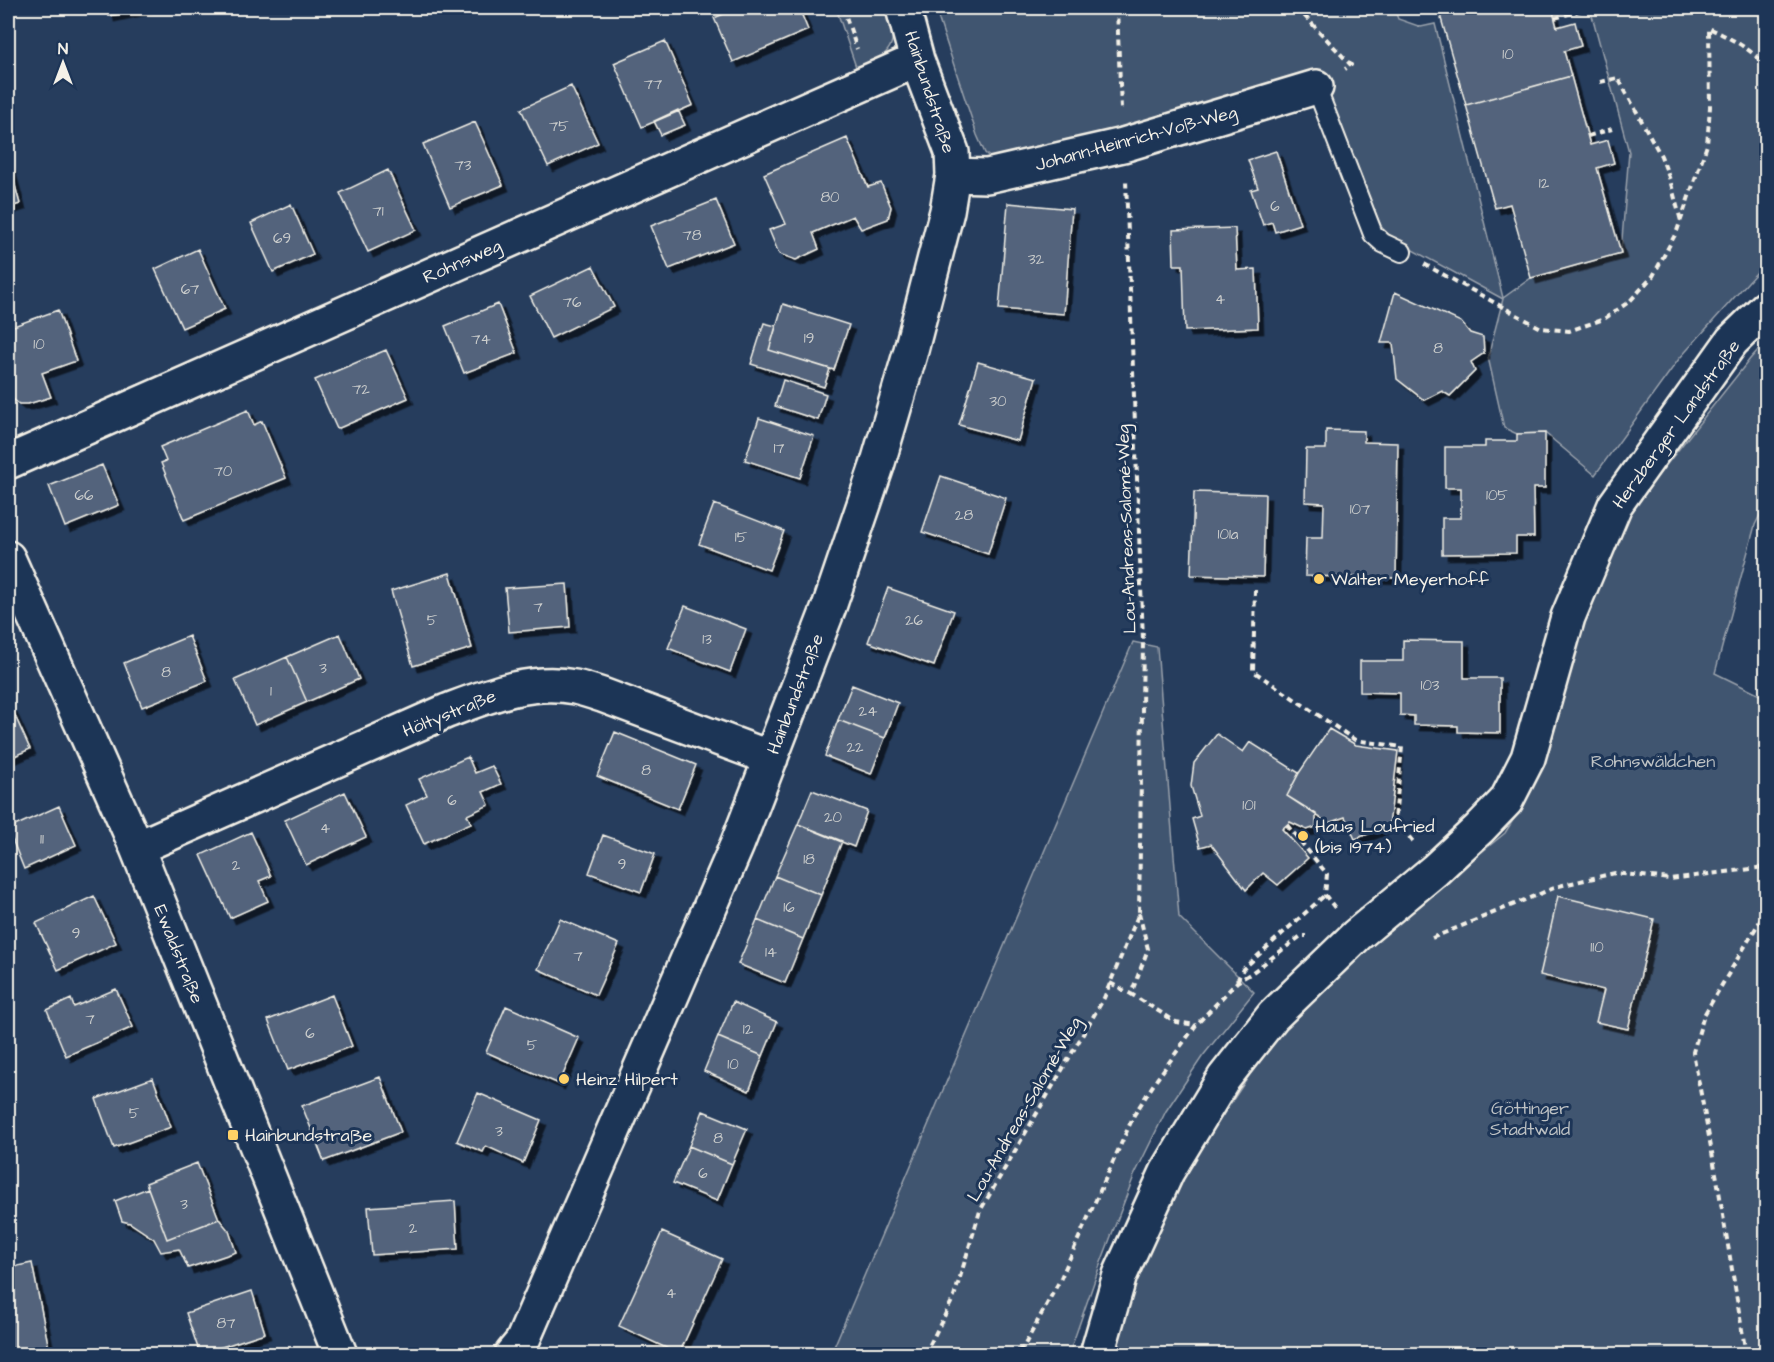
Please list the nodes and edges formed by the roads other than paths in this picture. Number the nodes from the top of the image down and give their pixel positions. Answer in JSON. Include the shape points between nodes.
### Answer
{"nodes":[{"id":1,"x":903,"y":8,"type":"edge"},
{"id":2,"x":917,"y":60,"type":"junction"},
{"id":3,"x":1316,"y":87,"type":"joint"},
{"id":4,"x":953,"y":175,"type":"junction"},
{"id":5,"x":1402,"y":252,"type":"road end"},
{"id":6,"x":1767,"y":308,"type":"edge"},
{"id":7,"x":8,"y":462,"type":"edge"},
{"id":8,"x":8,"y":558,"type":"edge"},
{"id":9,"x":771,"y":758,"type":"junction"},
{"id":10,"x":137,"y":848,"type":"junction"},
{"id":11,"x":340,"y":1354,"type":"edge"},
{"id":12,"x":512,"y":1354,"type":"edge"},
{"id":13,"x":1097,"y":1354,"type":"edge"}],
"edges":[{"from":1,"to":2,"type":"street","name":"Hainbundstraße"},
{"from":2,"to":4,"type":"street","name":"Hainbundstraße","via":[[952,152]]},
{"from":2,"to":7,"type":"street","name":"Rohnsweg"},
{"from":3,"to":4,"type":"street","name":"Johann-Heinrich-Voß-Weg","via":[[1123,145],[987,176]]},
{"from":3,"to":5,"type":"lane","via":[[1373,234]]},
{"from":4,"to":9,"type":"street","name":"Hainbundstraße","via":[[939,244],[877,466]]},
{"from":6,"to":13,"type":"street","name":"Herzberger Landstraße","via":[[1732,341],[1615,505],[1568,617],[1528,759],[1506,801],[1273,1016],[1224,1078],[1167,1172],[1120,1275]]},
{"from":8,"to":10,"type":"street","name":"Ewaldstraße"},
{"from":9,"to":10,"type":"street","name":"Höltystraße","via":[[602,695],[573,687],[534,685],[447,711]]},
{"from":9,"to":12,"type":"street","name":"Hainbundstraße","via":[[527,1332]]},
{"from":10,"to":11,"type":"street","name":"Ewaldstraße"}]}
